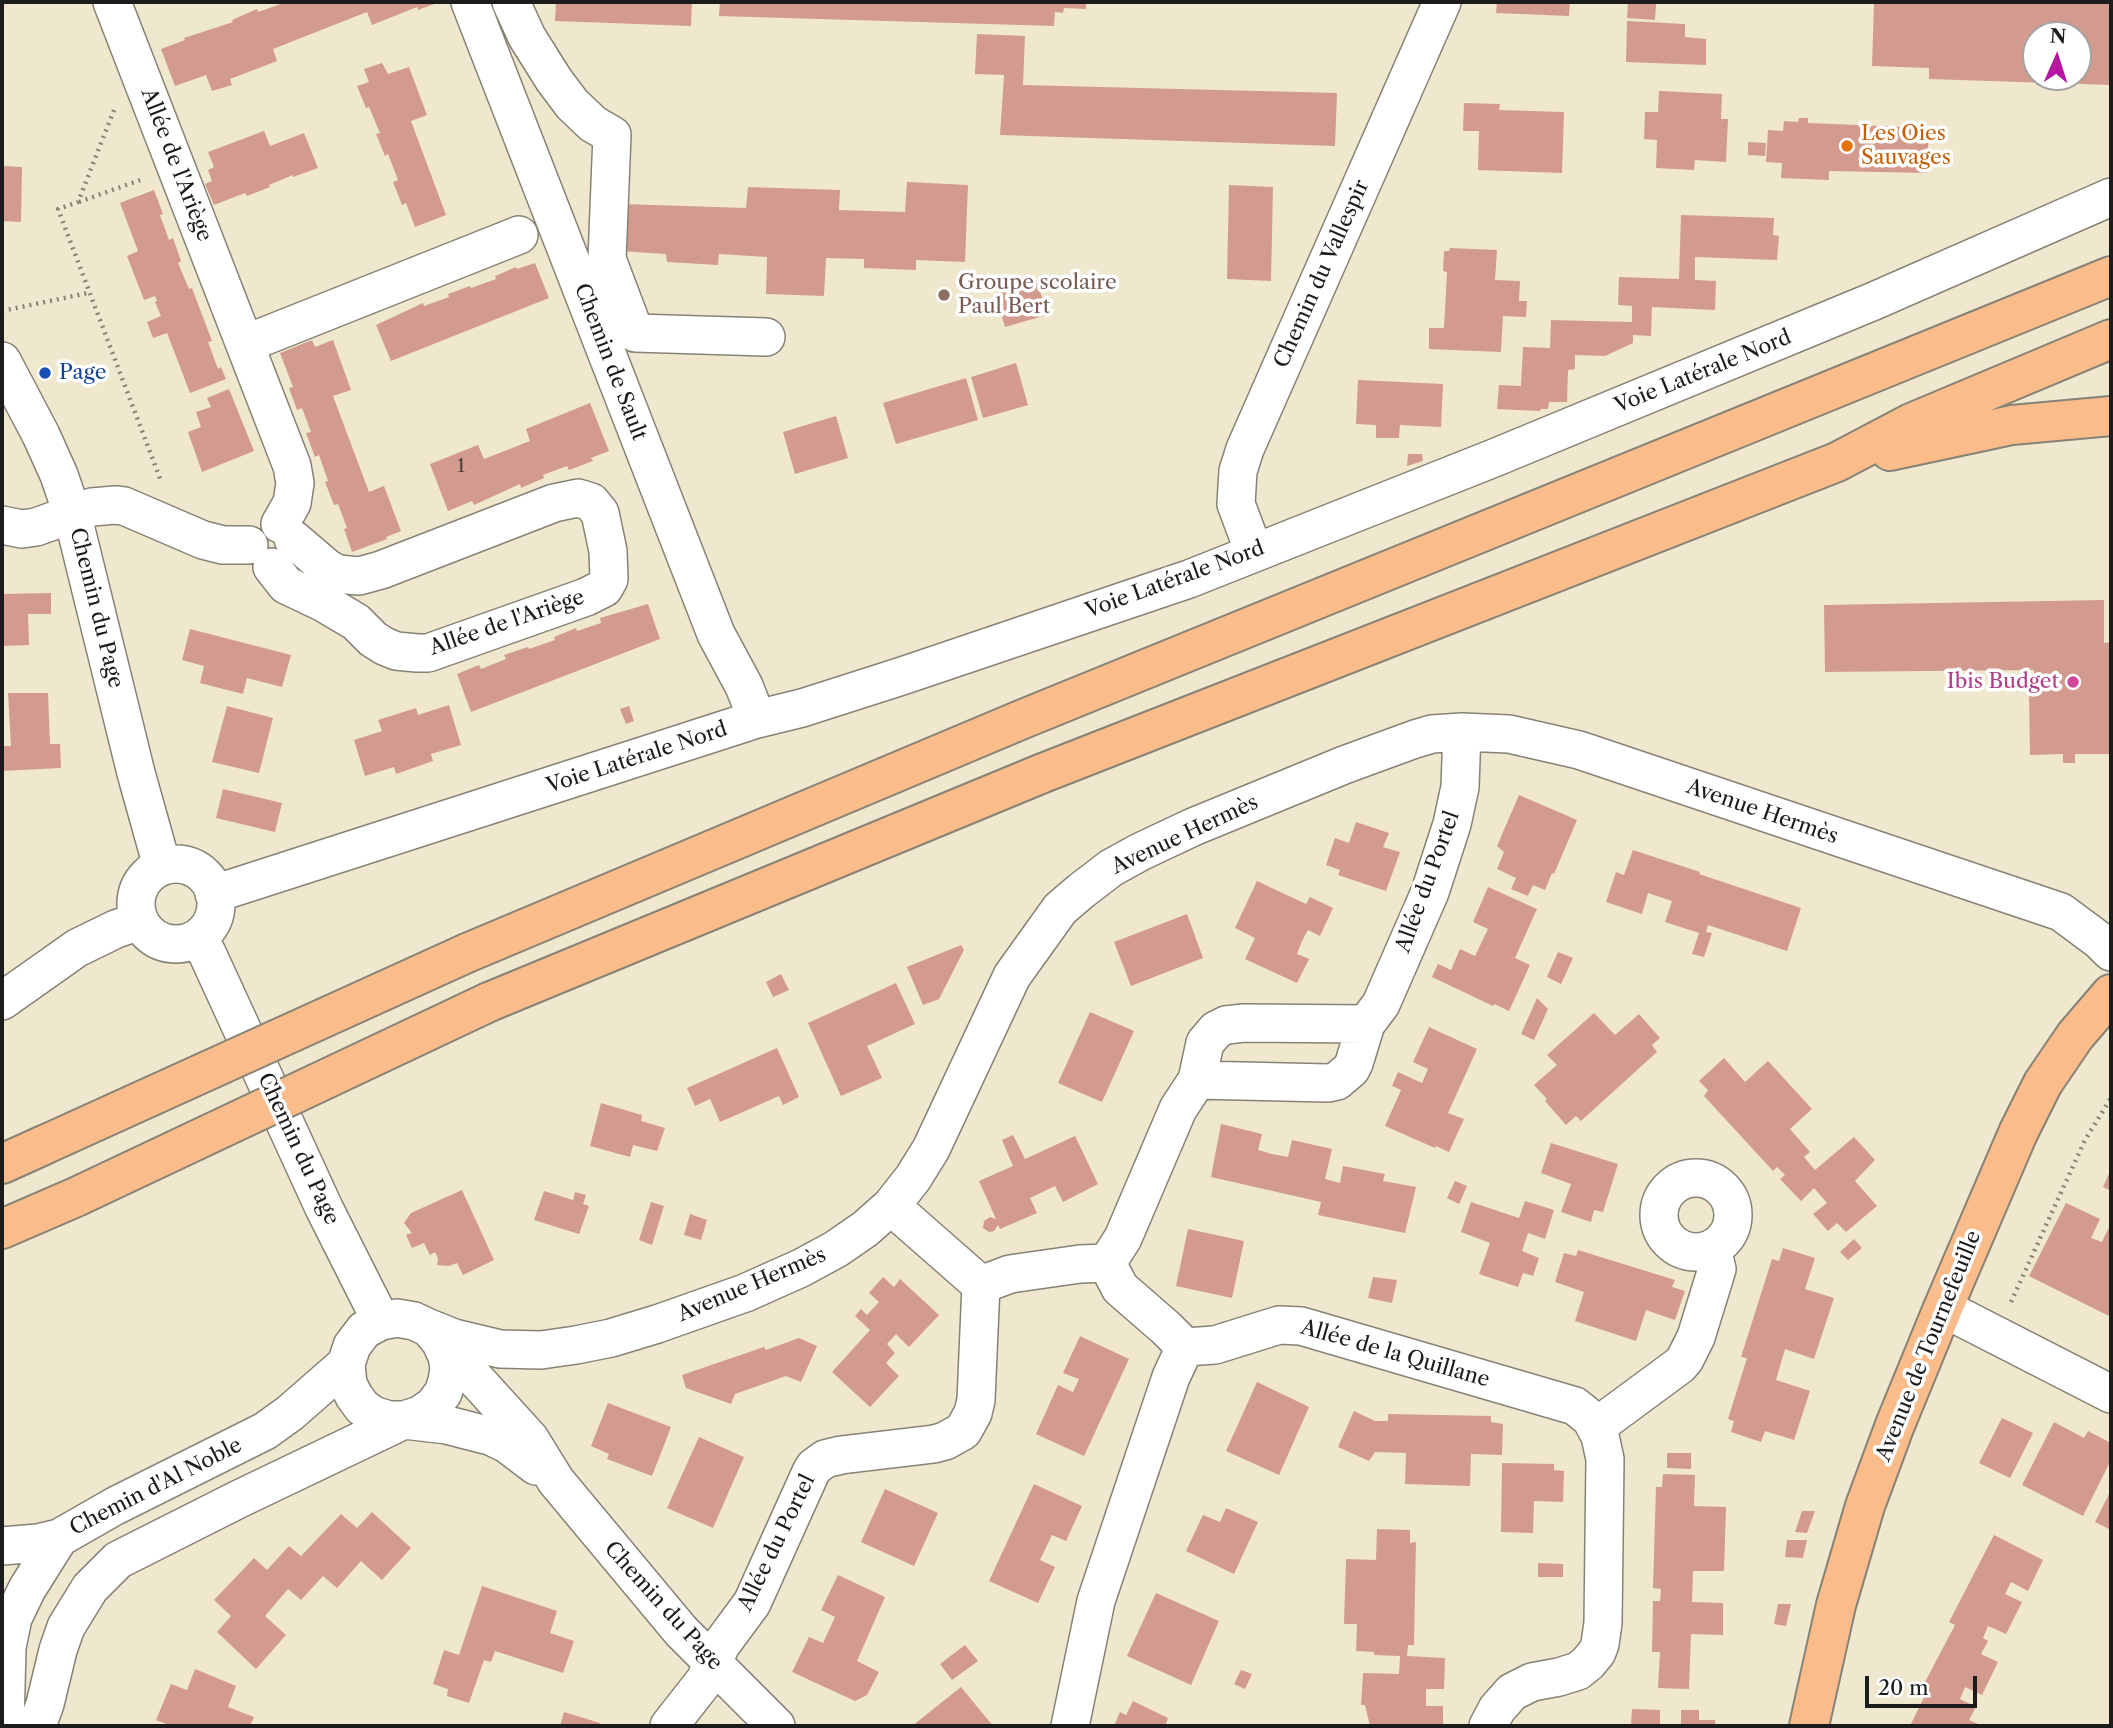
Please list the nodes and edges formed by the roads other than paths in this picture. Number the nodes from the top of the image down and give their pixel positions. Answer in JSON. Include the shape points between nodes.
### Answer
{"nodes":[{"id":1,"x":112,"y":2,"type":"edge"},
{"id":2,"x":470,"y":2,"type":"edge"},
{"id":3,"x":511,"y":2,"type":"edge"},
{"id":4,"x":1442,"y":2,"type":"edge"},
{"id":5,"x":2111,"y":197,"type":"edge"},
{"id":6,"x":519,"y":235,"type":"dead end"},
{"id":7,"x":2111,"y":276,"type":"edge"},
{"id":8,"x":766,"y":337,"type":"dead end"},
{"id":9,"x":2111,"y":339,"type":"edge"},
{"id":10,"x":245,"y":344,"type":"junction"},
{"id":11,"x":2,"y":361,"type":"edge"},
{"id":12,"x":2111,"y":416,"type":"edge"},
{"id":13,"x":1837,"y":462,"type":"junction"},
{"id":14,"x":72,"y":513,"type":"junction"},
{"id":15,"x":2,"y":525,"type":"edge"},
{"id":16,"x":273,"y":544,"type":"junction"},
{"id":17,"x":1254,"y":552,"type":"junction"},
{"id":18,"x":757,"y":719,"type":"junction"},
{"id":19,"x":1462,"y":732,"type":"junction"},
{"id":20,"x":162,"y":866,"type":"junction"},
{"id":21,"x":214,"y":894,"type":"junction"},
{"id":22,"x":139,"y":921,"type":"junction"},
{"id":23,"x":198,"y":938,"type":"junction"},
{"id":24,"x":2111,"y":952,"type":"edge"},
{"id":25,"x":2111,"y":994,"type":"edge"},
{"id":26,"x":2,"y":1001,"type":"edge"},
{"id":27,"x":1366,"y":1024,"type":"junction"},
{"id":28,"x":1197,"y":1080,"type":"junction"},
{"id":29,"x":2,"y":1164,"type":"edge"},
{"id":30,"x":891,"y":1206,"type":"junction"},
{"id":31,"x":2,"y":1229,"type":"edge"},
{"id":32,"x":1712,"y":1249,"type":"dead end"},
{"id":33,"x":1107,"y":1263,"type":"junction"},
{"id":34,"x":981,"y":1285,"type":"junction"},
{"id":35,"x":1943,"y":1308,"type":"junction"},
{"id":36,"x":381,"y":1321,"type":"junction"},
{"id":37,"x":438,"y":1342,"type":"junction"},
{"id":38,"x":1185,"y":1348,"type":"junction"},
{"id":39,"x":346,"y":1364,"type":"junction"},
{"id":40,"x":2111,"y":1394,"type":"edge"},
{"id":41,"x":404,"y":1420,"type":"junction"},
{"id":42,"x":1596,"y":1427,"type":"junction"},
{"id":43,"x":556,"y":1481,"type":"junction"},
{"id":44,"x":59,"y":1538,"type":"junction"},
{"id":45,"x":2,"y":1546,"type":"edge"},
{"id":46,"x":5,"y":1643,"type":"edge"},
{"id":47,"x":713,"y":1663,"type":"junction"},
{"id":48,"x":41,"y":1715,"type":"edge"},
{"id":49,"x":5,"y":1726,"type":"edge"},
{"id":50,"x":669,"y":1726,"type":"edge"},
{"id":51,"x":776,"y":1726,"type":"edge"},
{"id":52,"x":1070,"y":1726,"type":"edge"},
{"id":53,"x":1488,"y":1726,"type":"edge"},
{"id":54,"x":1809,"y":1726,"type":"edge"}],
"edges":[{"from":1,"to":10,"type":"street","name":"Allée de l'Ariège"},
{"from":2,"to":18,"type":"street","name":"Chemin de Sault","via":[[716,634]]},
{"from":3,"to":8,"type":"street","via":[[523,30],[572,104],[612,135],[607,259],[635,333]]},
{"from":4,"to":17,"type":"street","name":"Chemin du Vallespir","via":[[1241,460],[1236,504]]},
{"from":5,"to":17,"type":"street","name":"Voie Latérale Nord","via":[[1874,302]]},
{"from":6,"to":10,"type":"street"},
{"from":7,"to":29,"type":"main road","bridge":true,"via":[[1023,719],[467,953]]},
{"from":9,"to":13,"type":"main road","via":[[1911,423]]},
{"from":10,"to":16,"type":"street","name":"Allée de l'Ariège","via":[[295,483],[292,503]]},
{"from":11,"to":14,"type":"street","name":"Chemin du Page","via":[[41,435]]},
{"from":12,"to":13,"type":"main road","via":[[2012,425]]},
{"from":13,"to":31,"type":"main road","bridge":true,"via":[[1043,773],[489,1002]]},
{"from":14,"to":15,"type":"street","via":[[36,527]]},
{"from":14,"to":16,"type":"street","via":[[124,506],[203,541]]},
{"from":14,"to":20,"type":"street","name":"Chemin du Page"},
{"from":16,"to":16,"type":"street","name":"Allée de l'Ariège","via":[[286,585],[356,622],[373,639],[396,651],[428,653],[586,597],[609,579],[600,513],[591,502],[578,498],[359,576],[338,574]]},
{"from":17,"to":18,"type":"street","name":"Voie Latérale Nord","via":[[1189,579],[902,676]]},
{"from":18,"to":21,"type":"street","name":"Voie Latérale Nord"},
{"from":19,"to":24,"type":"street","name":"Avenue Hermès","via":[[1509,734],[1579,750],[2061,912]]},
{"from":19,"to":27,"type":"street","name":"Allée du Portel","via":[[1460,787],[1430,892],[1381,1004]]},
{"from":19,"to":30,"type":"street","name":"Avenue Hermès","via":[[1415,738],[1204,822],[1111,868],[1081,891],[1060,909],[1012,976],[931,1149]]},
{"from":20,"to":21,"type":"street","via":[[188,866],[209,882]]},
{"from":20,"to":22,"type":"street","via":[[151,872],[136,895]]},
{"from":21,"to":23,"type":"street","via":[[213,918]]},
{"from":22,"to":23,"type":"street","via":[[146,932],[171,944]]},
{"from":22,"to":26,"type":"street","via":[[76,948]]},
{"from":23,"to":36,"type":"street","name":"Chemin du Page"},
{"from":25,"to":35,"type":"main road","name":"Avenue de Tournefeuille","via":[[2043,1083]]},
{"from":27,"to":28,"type":"street","via":[[1226,1026],[1205,1043]]},
{"from":27,"to":28,"type":"street","name":"Allée du Portel","via":[[1354,1063],[1337,1081]]},
{"from":28,"to":33,"type":"street","via":[[1178,1108],[1123,1238]]},
{"from":30,"to":34,"type":"street"},
{"from":30,"to":37,"type":"street","name":"Avenue Hermès","via":[[855,1236],[802,1269],[611,1338],[541,1350]]},
{"from":32,"to":42,"type":"street","via":[[1717,1269],[1685,1359]]},
{"from":33,"to":34,"type":"street","via":[[1010,1275]]},
{"from":33,"to":38,"type":"street","via":[[1120,1288]]},
{"from":34,"to":47,"type":"street","name":"Allée du Portel","via":[[976,1400],[968,1423],[954,1437],[934,1444],[841,1455],[819,1463],[751,1603]]},
{"from":35,"to":40,"type":"street"},
{"from":35,"to":54,"type":"main road","name":"Avenue de Tournefeuille","via":[[1865,1506],[1836,1605]]},
{"from":36,"to":37,"type":"street","via":[[414,1321]]},
{"from":36,"to":39,"type":"street","via":[[364,1331]]},
{"from":37,"to":41,"type":"street","via":[[449,1368],[443,1394],[420,1415]]},
{"from":37,"to":43,"type":"street","name":"Chemin du Page","via":[[530,1439]]},
{"from":38,"to":42,"type":"street","name":"Allée de la Quillane","via":[[1215,1345],[1279,1325],[1301,1326],[1575,1406]]},
{"from":38,"to":52,"type":"street","via":[[1171,1377],[1096,1601]]},
{"from":39,"to":41,"type":"street","via":[[348,1384],[362,1407],[389,1420]]},
{"from":39,"to":44,"type":"street","name":"Chemin d'Al Noble","via":[[265,1431]]},
{"from":41,"to":43,"type":"street","name":"Chemin du Page","via":[[490,1436]]},
{"from":41,"to":48,"type":"street","via":[[118,1560],[90,1588],[66,1627]]},
{"from":42,"to":53,"type":"street","via":[[1605,1459],[1603,1623],[1597,1652],[1577,1671],[1512,1692]]},
{"from":43,"to":47,"type":"street","name":"Chemin du Page"},
{"from":44,"to":45,"type":"street"},
{"from":44,"to":46,"type":"street","name":"Chemin d'Al Noble","via":[[27,1589]]},
{"from":46,"to":48,"type":"street"},
{"from":46,"to":49,"type":"street","name":"Chemin d'Al Noble"},
{"from":47,"to":50,"type":"street"},
{"from":47,"to":51,"type":"street","name":"Chemin du Page"}]}
